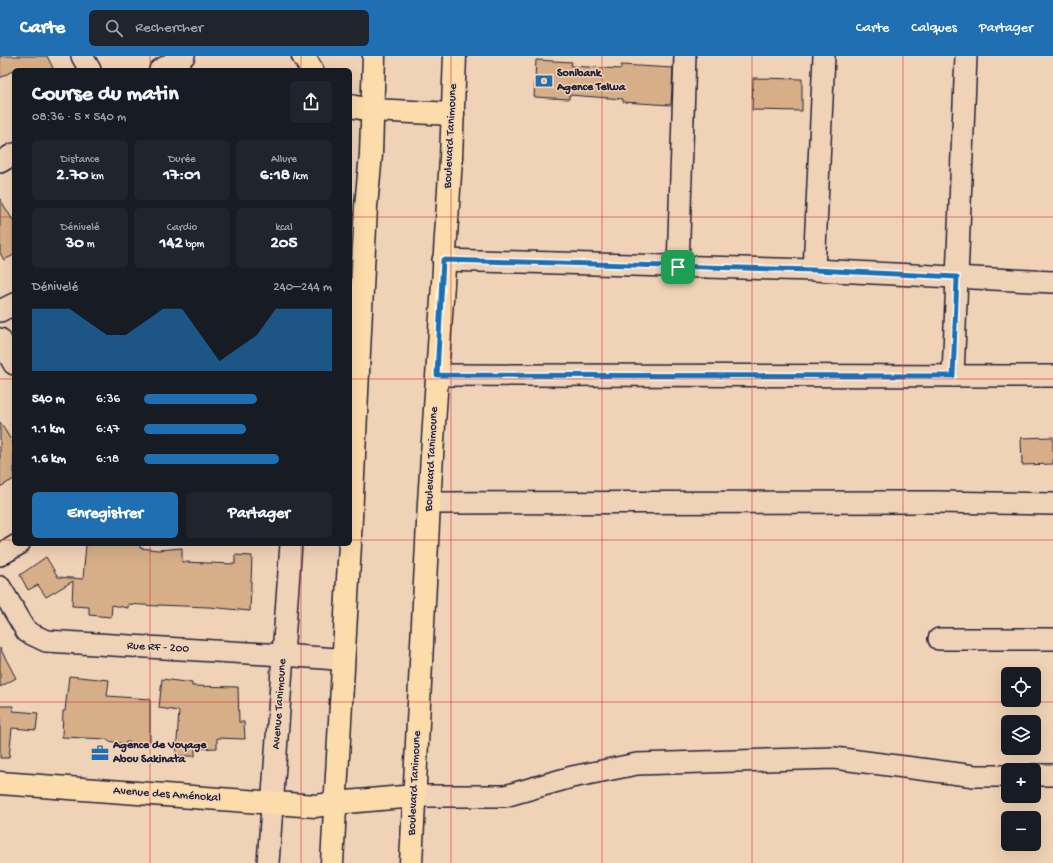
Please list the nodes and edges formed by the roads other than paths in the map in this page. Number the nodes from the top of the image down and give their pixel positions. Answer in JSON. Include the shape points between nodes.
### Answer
{"nodes":[{"id":1,"x":82,"y":56,"type":"edge"},
{"id":2,"x":184,"y":56,"type":"edge"},
{"id":3,"x":303,"y":56,"type":"edge"},
{"id":4,"x":374,"y":56,"type":"edge"},
{"id":5,"x":455,"y":56,"type":"edge"},
{"id":6,"x":685,"y":56,"type":"edge"},
{"id":7,"x":824,"y":56,"type":"edge"},
{"id":8,"x":966,"y":56,"type":"edge"},
{"id":9,"x":89,"y":68,"type":"edge"},
{"id":10,"x":163,"y":68,"type":"edge"},
{"id":11,"x":311,"y":68,"type":"edge"},
{"id":12,"x":352,"y":106,"type":"edge"},
{"id":13,"x":372,"y":110,"type":"junction"},
{"id":14,"x":453,"y":114,"type":"junction"},
{"id":15,"x":12,"y":155,"type":"edge"},
{"id":16,"x":0,"y":162,"type":"edge"},
{"id":17,"x":443,"y":260,"type":"junction"},
{"id":18,"x":678,"y":267,"type":"junction"},
{"id":19,"x":814,"y":270,"type":"junction"},
{"id":20,"x":957,"y":277,"type":"junction"},
{"id":21,"x":1053,"y":282,"type":"edge"},
{"id":22,"x":12,"y":305,"type":"edge"},
{"id":23,"x":0,"y":312,"type":"edge"},
{"id":24,"x":0,"y":339,"type":"edge"},
{"id":25,"x":12,"y":360,"type":"edge"},
{"id":26,"x":437,"y":375,"type":"junction"},
{"id":27,"x":953,"y":376,"type":"junction"},
{"id":28,"x":1053,"y":376,"type":"edge"},
{"id":29,"x":352,"y":492,"type":"edge"},
{"id":30,"x":429,"y":503,"type":"junction"},
{"id":31,"x":1053,"y":504,"type":"edge"},
{"id":32,"x":16,"y":546,"type":"edge"},
{"id":33,"x":291,"y":546,"type":"edge"},
{"id":34,"x":349,"y":546,"type":"edge"},
{"id":35,"x":0,"y":555,"type":"edge"},
{"id":36,"x":0,"y":587,"type":"edge"},
{"id":37,"x":939,"y":639,"type":"dead end"},
{"id":38,"x":1053,"y":639,"type":"edge"},
{"id":39,"x":283,"y":654,"type":"junction"},
{"id":40,"x":343,"y":658,"type":"junction"},
{"id":41,"x":1053,"y":775,"type":"edge"},
{"id":42,"x":1001,"y":776,"type":"edge"},
{"id":43,"x":1041,"y":776,"type":"edge"},
{"id":44,"x":0,"y":784,"type":"edge"},
{"id":45,"x":415,"y":796,"type":"junction"},
{"id":46,"x":272,"y":803,"type":"junction"},
{"id":47,"x":334,"y":803,"type":"junction"},
{"id":48,"x":268,"y":863,"type":"edge"},
{"id":49,"x":332,"y":863,"type":"edge"},
{"id":50,"x":411,"y":863,"type":"edge"}],
"edges":[{"from":1,"to":9,"type":"street"},
{"from":2,"to":10,"type":"street"},
{"from":3,"to":11,"type":"main road"},
{"from":4,"to":13,"type":"main road"},
{"from":5,"to":14,"type":"main road","name":"Boulevard Tanimoune"},
{"from":6,"to":18,"type":"street"},
{"from":7,"to":19,"type":"street"},
{"from":8,"to":20,"type":"street"},
{"from":12,"to":13,"type":"main road"},
{"from":13,"to":14,"type":"main road"},
{"from":13,"to":29,"type":"main road"},
{"from":14,"to":17,"type":"main road","name":"Boulevard Tanimoune"},
{"from":15,"to":16,"type":"street"},
{"from":17,"to":18,"type":"street"},
{"from":17,"to":26,"type":"main road","name":"Boulevard Tanimoune"},
{"from":18,"to":19,"type":"street"},
{"from":19,"to":20,"type":"street"},
{"from":20,"to":21,"type":"street"},
{"from":20,"to":27,"type":"street"},
{"from":22,"to":23,"type":"street"},
{"from":24,"to":25,"type":"street"},
{"from":26,"to":27,"type":"street"},
{"from":26,"to":30,"type":"main road","name":"Boulevard Tanimoune"},
{"from":27,"to":28,"type":"street"},
{"from":30,"to":31,"type":"street"},
{"from":30,"to":45,"type":"main road","name":"Boulevard Tanimoune"},
{"from":32,"to":35,"type":"street"},
{"from":33,"to":39,"type":"street","name":"Avenue Tanimoune"},
{"from":34,"to":40,"type":"main road"},
{"from":36,"to":39,"type":"street","name":"Rue RF - 200","via":[[27,632],[46,641]]},
{"from":37,"to":38,"type":"street"},
{"from":39,"to":40,"type":"street","name":"Rue RF - 200"},
{"from":39,"to":46,"type":"street","name":"Avenue Tanimoune"},
{"from":40,"to":47,"type":"main road"},
{"from":41,"to":43,"type":"street"},
{"from":42,"to":45,"type":"street","via":[[975,776],[834,758],[637,764],[505,796]]},
{"from":44,"to":46,"type":"main road","name":"Avenue des Aménokal"},
{"from":45,"to":47,"type":"main road","name":"Avenue des Aménokal"},
{"from":45,"to":50,"type":"main road","name":"Boulevard Tanimoune"},
{"from":46,"to":47,"type":"main road","name":"Avenue des Aménokal","via":[[316,806]]},
{"from":46,"to":48,"type":"street","name":"Avenue Tanimoune"},
{"from":47,"to":49,"type":"main road"}]}
